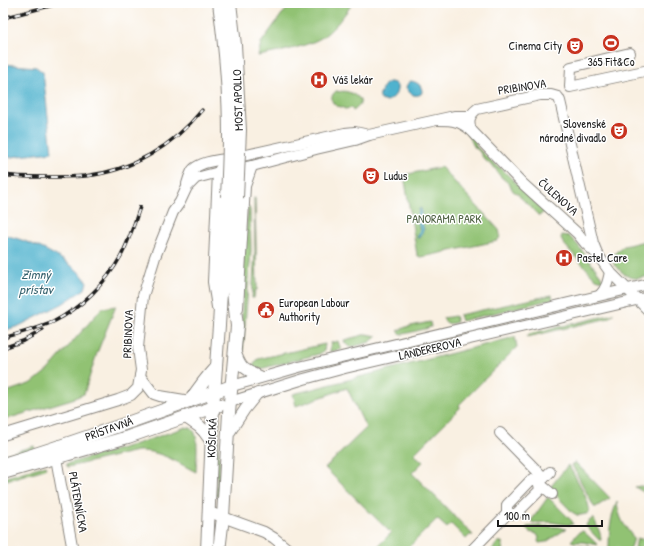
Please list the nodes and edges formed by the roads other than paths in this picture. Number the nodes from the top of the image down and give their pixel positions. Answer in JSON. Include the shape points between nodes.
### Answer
{"nodes":[{"id":1,"x":219,"y":3,"type":"edge"},
{"id":2,"x":230,"y":3,"type":"edge"},
{"id":3,"x":630,"y":53,"type":"dead end"},
{"id":4,"x":649,"y":70,"type":"edge"},
{"id":5,"x":470,"y":116,"type":"junction"},
{"id":6,"x":439,"y":120,"type":"junction"},
{"id":7,"x":471,"y":130,"type":"junction"},
{"id":8,"x":369,"y":135,"type":"junction"},
{"id":9,"x":242,"y":156,"type":"dead end"},
{"id":10,"x":247,"y":167,"type":"joint"},
{"id":11,"x":221,"y":172,"type":"junction"},
{"id":12,"x":187,"y":187,"type":"junction"},
{"id":13,"x":232,"y":197,"type":"junction"},
{"id":14,"x":598,"y":255,"type":"junction"},
{"id":15,"x":610,"y":272,"type":"junction"},
{"id":16,"x":649,"y":284,"type":"edge"},
{"id":17,"x":628,"y":289,"type":"junction"},
{"id":18,"x":600,"y":296,"type":"junction"},
{"id":19,"x":649,"y":297,"type":"edge"},
{"id":20,"x":638,"y":300,"type":"junction"},
{"id":21,"x":649,"y":311,"type":"edge"},
{"id":22,"x":219,"y":325,"type":"junction"},
{"id":23,"x":237,"y":326,"type":"junction"},
{"id":24,"x":235,"y":349,"type":"junction"},
{"id":25,"x":216,"y":367,"type":"junction"},
{"id":26,"x":140,"y":376,"type":"junction"},
{"id":27,"x":261,"y":377,"type":"junction"},
{"id":28,"x":232,"y":386,"type":"junction"},
{"id":29,"x":214,"y":392,"type":"junction"},
{"id":30,"x":258,"y":393,"type":"junction"},
{"id":31,"x":190,"y":401,"type":"junction"},
{"id":32,"x":230,"y":402,"type":"junction"},
{"id":33,"x":213,"y":408,"type":"junction"},
{"id":34,"x":186,"y":417,"type":"junction"},
{"id":35,"x":500,"y":433,"type":"dead end"},
{"id":36,"x":3,"y":435,"type":"edge"},
{"id":37,"x":228,"y":435,"type":"junction"},
{"id":38,"x":212,"y":442,"type":"junction"},
{"id":39,"x":56,"y":458,"type":"junction"},
{"id":40,"x":3,"y":464,"type":"edge"},
{"id":41,"x":3,"y":473,"type":"edge"},
{"id":42,"x":545,"y":477,"type":"junction"},
{"id":43,"x":552,"y":494,"type":"dead end"},
{"id":44,"x":209,"y":512,"type":"junction"},
{"id":45,"x":223,"y":517,"type":"junction"},
{"id":46,"x":73,"y":551,"type":"edge"},
{"id":47,"x":207,"y":551,"type":"edge"},
{"id":48,"x":219,"y":551,"type":"edge"},
{"id":49,"x":290,"y":551,"type":"edge"},
{"id":50,"x":470,"y":551,"type":"edge"}],
"edges":[{"from":1,"to":13,"type":"main road","name":"MOST APOLLO","bridge":true,"via":[[224,37]]},
{"from":2,"to":13,"type":"main road","name":"MOST APOLLO","bridge":true,"via":[[240,130]]},
{"from":3,"to":4,"type":"street","via":[[571,67],[570,87]]},
{"from":5,"to":6,"type":"street","name":"PRIBINOVA"},
{"from":5,"to":7,"type":"street"},
{"from":5,"to":14,"type":"street","name":"PRIBINOVA","via":[[481,108],[540,95],[558,97]]},
{"from":6,"to":7,"type":"street","name":"ČULENOVA","via":[[452,120]]},
{"from":6,"to":8,"type":"street","name":"PRIBINOVA"},
{"from":7,"to":14,"type":"street","name":"ČULENOVA","via":[[523,184]]},
{"from":8,"to":9,"type":"street","name":"PRIBINOVA","via":[[345,133]]},
{"from":8,"to":10,"type":"street","name":"PRIBINOVA"},
{"from":10,"to":23,"type":"street","name":"KOŠICKÁ"},
{"from":11,"to":12,"type":"street","name":"PRIBINOVA","via":[[196,178]]},
{"from":11,"to":12,"type":"street","via":[[226,159],[200,165],[192,172]]},
{"from":11,"to":22,"type":"street","name":"KOŠICKÁ","via":[[213,282]]},
{"from":12,"to":26,"type":"street","name":"PRIBINOVA","via":[[163,236],[143,296],[138,348]]},
{"from":13,"to":22,"type":"main road","name":"KOŠICKÁ"},
{"from":13,"to":23,"type":"main road","name":"KOŠICKÁ","via":[[232,283]]},
{"from":14,"to":15,"type":"street","name":"ČULENOVA"},
{"from":15,"to":17,"type":"street","name":"ČULENOVA"},
{"from":15,"to":18,"type":"street","via":[[608,285]]},
{"from":16,"to":17,"type":"street","name":"LANDEREROVA"},
{"from":17,"to":18,"type":"street","name":"LANDEREROVA"},
{"from":17,"to":20,"type":"street","name":"ČULENOVA"},
{"from":18,"to":27,"type":"street","name":"LANDEREROVA"},
{"from":19,"to":20,"type":"street","name":"LANDEREROVA"},
{"from":20,"to":21,"type":"street","name":"ČULENOVA"},
{"from":20,"to":30,"type":"street","name":"LANDEREROVA","via":[[304,378]]},
{"from":22,"to":25,"type":"main road","name":"KOŠICKÁ"},
{"from":23,"to":24,"type":"main road","name":"KOŠICKÁ"},
{"from":24,"to":27,"type":"street","via":[[239,362],[246,370]]},
{"from":24,"to":28,"type":"main road","name":"KOŠICKÁ"},
{"from":25,"to":29,"type":"main road","name":"KOŠICKÁ"},
{"from":25,"to":31,"type":"main road"},
{"from":26,"to":31,"type":"street","via":[[154,394]]},
{"from":26,"to":36,"type":"street","name":"PRIBINOVA","via":[[138,388],[131,395]]},
{"from":27,"to":28,"type":"street","name":"LANDEREROVA"},
{"from":28,"to":29,"type":"main road","name":"LANDEREROVA"},
{"from":28,"to":32,"type":"main road","name":"KOŠICKÁ"},
{"from":29,"to":31,"type":"main road","name":"PRÍSTAVNÁ"},
{"from":29,"to":33,"type":"main road","name":"KOŠICKÁ"},
{"from":30,"to":32,"type":"street","name":"LANDEREROVA"},
{"from":30,"to":37,"type":"street"},
{"from":31,"to":40,"type":"main road","name":"PRÍSTAVNÁ"},
{"from":32,"to":33,"type":"main road","name":"LANDEREROVA"},
{"from":32,"to":37,"type":"main road","name":"KOŠICKÁ"},
{"from":33,"to":34,"type":"main road","name":"PRÍSTAVNÁ"},
{"from":33,"to":38,"type":"main road","name":"KOŠICKÁ"},
{"from":34,"to":38,"type":"main road","via":[[204,430]]},
{"from":34,"to":39,"type":"main road","name":"PRÍSTAVNÁ"},
{"from":35,"to":42,"type":"street"},
{"from":37,"to":45,"type":"main road","name":"KOŠICKÁ"},
{"from":38,"to":44,"type":"main road","name":"KOŠICKÁ"},
{"from":39,"to":41,"type":"main road","name":"PRÍSTAVNÁ"},
{"from":39,"to":46,"type":"street","name":"PLÁTENNÍCKA"},
{"from":42,"to":43,"type":"street"},
{"from":42,"to":50,"type":"street","via":[[540,490],[516,514],[507,514]]},
{"from":44,"to":45,"type":"street"},
{"from":44,"to":47,"type":"main road","name":"KOŠICKÁ"},
{"from":45,"to":48,"type":"main road","name":"KOŠICKÁ"},
{"from":45,"to":49,"type":"street","via":[[264,532]]}]}
